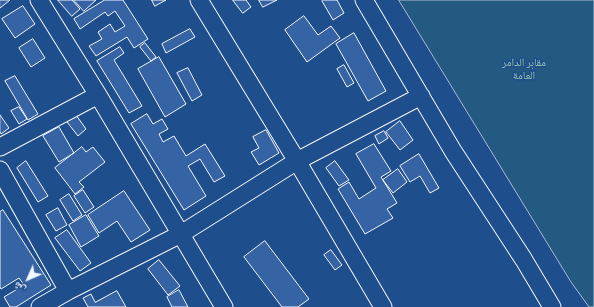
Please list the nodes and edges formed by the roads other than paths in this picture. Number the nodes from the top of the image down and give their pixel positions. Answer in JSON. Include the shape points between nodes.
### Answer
{"nodes":[{"id":1,"x":39,"y":0,"type":"edge"},
{"id":2,"x":199,"y":0,"type":"edge"},
{"id":3,"x":364,"y":0,"type":"edge"},
{"id":4,"x":98,"y":95,"type":"junction"},
{"id":5,"x":421,"y":96,"type":"junction"},
{"id":6,"x":0,"y":147,"type":"edge"},
{"id":7,"x":297,"y":162,"type":"junction"},
{"id":8,"x":0,"y":170,"type":"edge"},
{"id":9,"x":181,"y":234,"type":"junction"},
{"id":10,"x":68,"y":291,"type":"junction"},
{"id":11,"x":40,"y":307,"type":"edge"},
{"id":12,"x":224,"y":307,"type":"edge"},
{"id":13,"x":382,"y":307,"type":"edge"},
{"id":14,"x":552,"y":307,"type":"edge"}],
"edges":[{"from":1,"to":4,"type":"street"},
{"from":2,"to":7,"type":"street"},
{"from":3,"to":5,"type":"street"},
{"from":4,"to":6,"type":"street"},
{"from":4,"to":9,"type":"street"},
{"from":5,"to":7,"type":"street"},
{"from":5,"to":14,"type":"street"},
{"from":7,"to":9,"type":"street"},
{"from":7,"to":13,"type":"street"},
{"from":8,"to":10,"type":"street"},
{"from":9,"to":10,"type":"street"},
{"from":9,"to":12,"type":"street"},
{"from":10,"to":11,"type":"street"}]}
